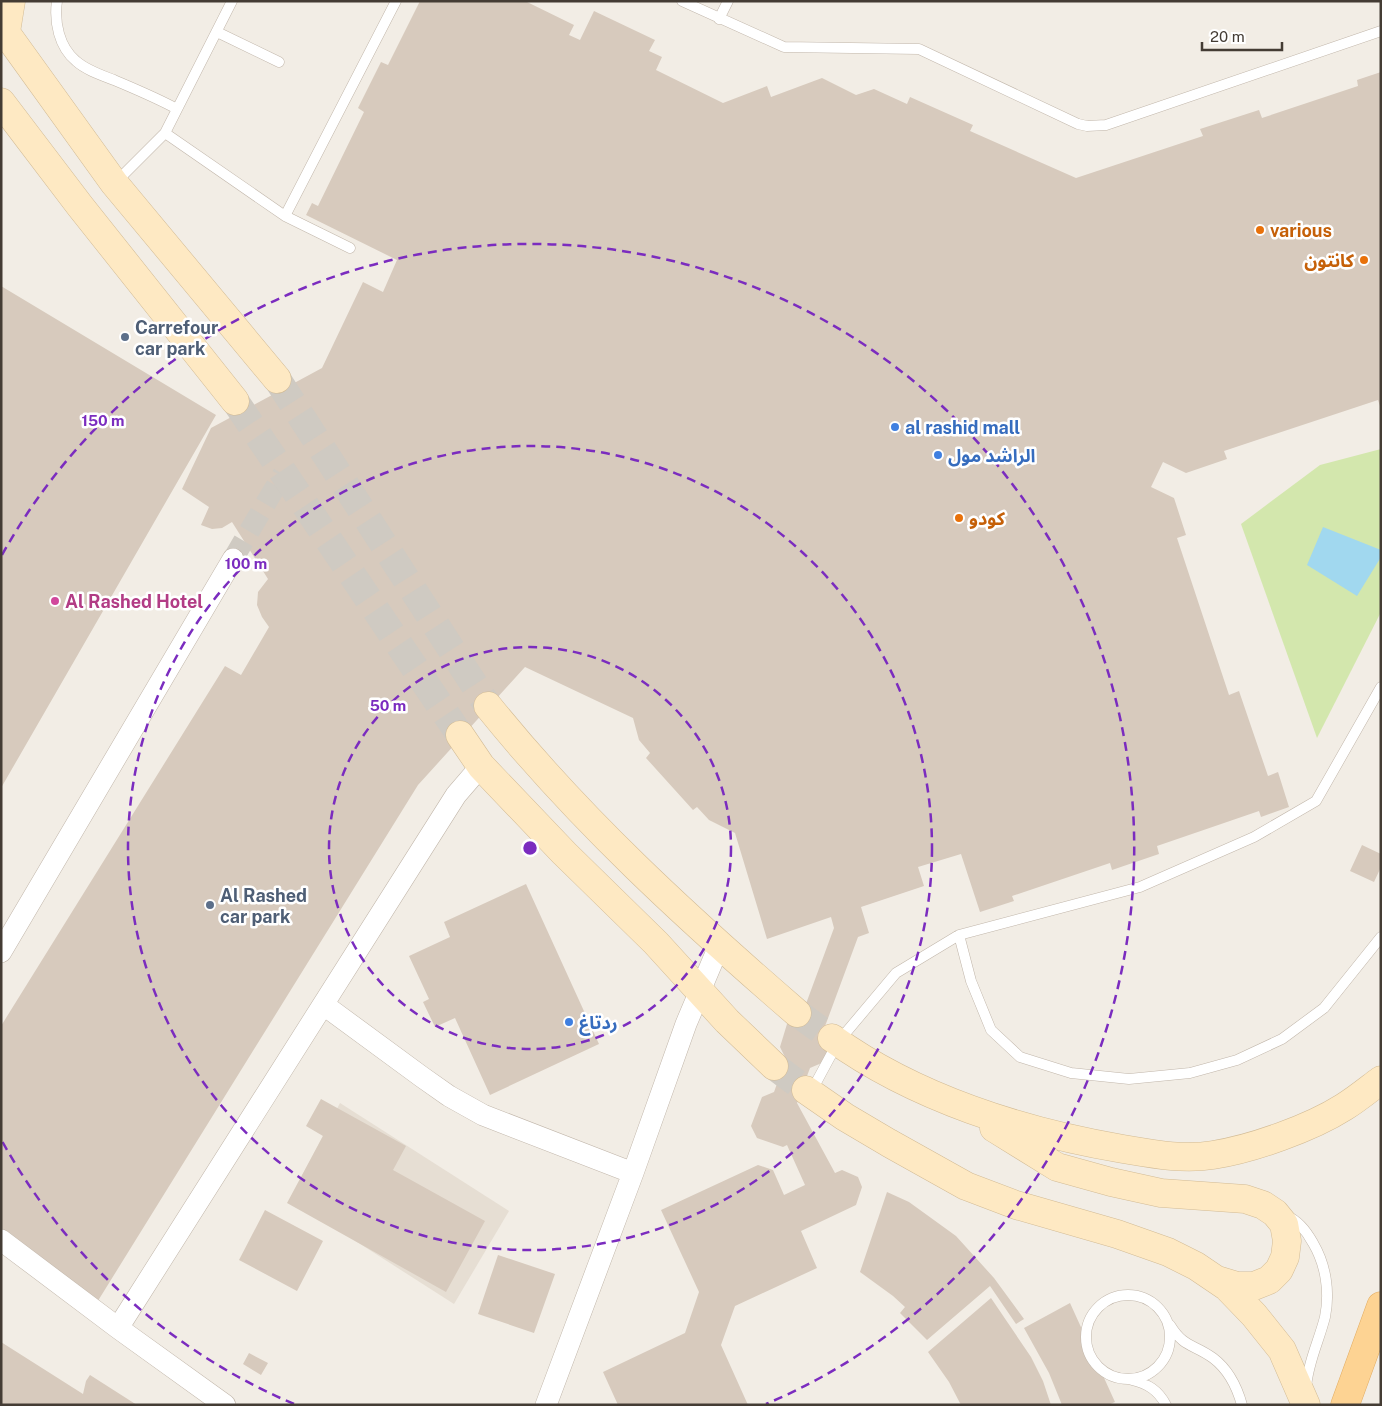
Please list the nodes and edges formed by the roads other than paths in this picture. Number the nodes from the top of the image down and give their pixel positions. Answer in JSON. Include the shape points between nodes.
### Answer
{"nodes":[{"id":1,"x":11,"y":1,"type":"edge"},
{"id":2,"x":57,"y":1,"type":"edge"},
{"id":3,"x":232,"y":1,"type":"edge"},
{"id":4,"x":396,"y":1,"type":"edge"},
{"id":5,"x":682,"y":1,"type":"edge"},
{"id":6,"x":728,"y":1,"type":"edge"},
{"id":7,"x":719,"y":19,"type":"junction"},
{"id":8,"x":3,"y":29,"type":"edge"},
{"id":9,"x":1381,"y":31,"type":"edge"},
{"id":10,"x":217,"y":32,"type":"junction"},
{"id":11,"x":279,"y":62,"type":"dead end"},
{"id":12,"x":1,"y":102,"type":"edge"},
{"id":13,"x":177,"y":109,"type":"junction"},
{"id":14,"x":165,"y":133,"type":"junction"},
{"id":15,"x":114,"y":183,"type":"junction"},
{"id":16,"x":286,"y":216,"type":"junction"},
{"id":17,"x":350,"y":248,"type":"dead end"},
{"id":18,"x":277,"y":379,"type":"tunnel mouth"},
{"id":19,"x":235,"y":401,"type":"tunnel mouth"},
{"id":20,"x":233,"y":559,"type":"tunnel mouth"},
{"id":21,"x":1381,"y":687,"type":"edge"},
{"id":22,"x":488,"y":706,"type":"tunnel mouth"},
{"id":23,"x":460,"y":735,"type":"tunnel mouth"},
{"id":24,"x":481,"y":766,"type":"junction"},
{"id":25,"x":959,"y":935,"type":"junction"},
{"id":26,"x":1381,"y":937,"type":"edge"},
{"id":27,"x":720,"y":946,"type":"junction"},
{"id":28,"x":1,"y":952,"type":"edge"},
{"id":29,"x":700,"y":991,"type":"junction"},
{"id":30,"x":324,"y":1005,"type":"junction"},
{"id":31,"x":797,"y":1013,"type":"tunnel mouth"},
{"id":32,"x":835,"y":1040,"type":"junction"},
{"id":33,"x":774,"y":1066,"type":"tunnel mouth"},
{"id":34,"x":1381,"y":1080,"type":"edge"},
{"id":35,"x":808,"y":1092,"type":"joint"},
{"id":36,"x":954,"y":1102,"type":"junction"},
{"id":37,"x":632,"y":1173,"type":"junction"},
{"id":38,"x":1263,"y":1205,"type":"junction"},
{"id":39,"x":1,"y":1240,"type":"edge"},
{"id":40,"x":1215,"y":1279,"type":"junction"},
{"id":41,"x":1381,"y":1306,"type":"edge"},
{"id":42,"x":1167,"y":1320,"type":"junction"},
{"id":43,"x":118,"y":1328,"type":"junction"},
{"id":44,"x":1129,"y":1380,"type":"junction"},
{"id":45,"x":1305,"y":1403,"type":"edge"},
{"id":46,"x":225,"y":1405,"type":"edge"},
{"id":47,"x":546,"y":1405,"type":"edge"},
{"id":48,"x":1166,"y":1405,"type":"edge"},
{"id":49,"x":1242,"y":1405,"type":"edge"},
{"id":50,"x":1345,"y":1405,"type":"edge"}],
"edges":[{"from":1,"to":8,"type":"main road"},
{"from":2,"to":13,"type":"lane","via":[[59,34],[76,62]]},
{"from":3,"to":10,"type":"lane"},
{"from":4,"to":16,"type":"lane"},
{"from":5,"to":7,"type":"lane"},
{"from":6,"to":7,"type":"lane"},
{"from":7,"to":9,"type":"lane","via":[[784,47],[919,49],[1087,126],[1106,125]]},
{"from":8,"to":15,"type":"main road"},
{"from":10,"to":11,"type":"lane"},
{"from":10,"to":13,"type":"lane"},
{"from":12,"to":19,"type":"main road"},
{"from":13,"to":14,"type":"lane"},
{"from":14,"to":15,"type":"lane"},
{"from":14,"to":16,"type":"lane"},
{"from":15,"to":18,"type":"main road"},
{"from":16,"to":17,"type":"lane"},
{"from":20,"to":28,"type":"street"},
{"from":21,"to":25,"type":"lane","via":[[1316,801],[1254,837],[1140,887]]},
{"from":22,"to":27,"type":"main road","via":[[526,753],[596,826]]},
{"from":23,"to":24,"type":"main road"},
{"from":24,"to":29,"type":"main road"},
{"from":24,"to":30,"type":"street","via":[[456,795]]},
{"from":25,"to":26,"type":"lane","via":[[971,981],[991,1030],[1020,1057],[1071,1073],[1129,1079],[1190,1073],[1237,1060],[1282,1039],[1324,1008]]},
{"from":25,"to":32,"type":"lane","via":[[896,973]]},
{"from":27,"to":29,"type":"street"},
{"from":27,"to":31,"type":"main road"},
{"from":29,"to":33,"type":"main road"},
{"from":29,"to":37,"type":"street"},
{"from":30,"to":37,"type":"street","via":[[449,1096],[483,1115]]},
{"from":30,"to":43,"type":"street"},
{"from":32,"to":35,"type":"lane"},
{"from":32,"to":36,"type":"main road","via":[[908,1083]]},
{"from":34,"to":36,"type":"main road","via":[[1344,1107],[1302,1128],[1255,1146],[1194,1156],[1174,1157],[1072,1140],[1020,1126]]},
{"from":35,"to":40,"type":"main road","via":[[888,1143],[966,1186],[1016,1205],[1168,1252]]},
{"from":36,"to":38,"type":"main road","via":[[1057,1167],[1160,1192],[1245,1199]]},
{"from":37,"to":47,"type":"street"},
{"from":38,"to":40,"type":"main road","via":[[1284,1224],[1287,1240],[1279,1270],[1269,1280],[1254,1286],[1237,1286]]},
{"from":38,"to":45,"type":"lane","via":[[1292,1218],[1306,1232],[1320,1256],[1328,1289],[1325,1317],[1307,1375]]},
{"from":39,"to":43,"type":"street"},
{"from":40,"to":45,"type":"main road","via":[[1254,1315],[1282,1350]]},
{"from":41,"to":50,"type":"main road"},
{"from":42,"to":44,"type":"lane","via":[[1169,1347],[1164,1360],[1143,1377]]},
{"from":42,"to":44,"type":"lane","via":[[1149,1300],[1122,1294],[1109,1298],[1089,1319],[1086,1347],[1092,1360],[1102,1371]]},
{"from":42,"to":49,"type":"lane","via":[[1186,1344],[1213,1358],[1224,1368],[1238,1391]]},
{"from":43,"to":46,"type":"street"},
{"from":44,"to":48,"type":"lane","via":[[1154,1388]]}]}
